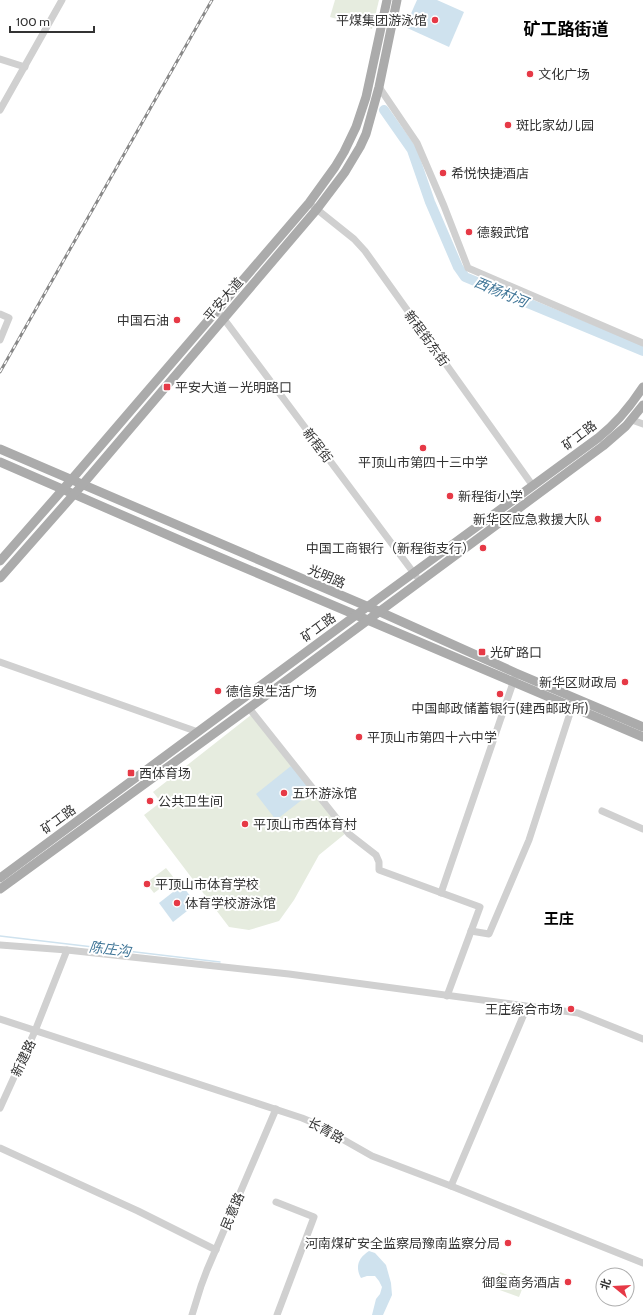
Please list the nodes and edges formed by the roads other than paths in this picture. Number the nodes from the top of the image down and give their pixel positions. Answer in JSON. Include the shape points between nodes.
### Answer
{"nodes":[{"id":1,"x":62,"y":0,"type":"edge"},
{"id":2,"x":387,"y":0,"type":"edge"},
{"id":3,"x":397,"y":0,"type":"edge"},
{"id":4,"x":0,"y":59,"type":"edge"},
{"id":5,"x":25,"y":67,"type":"junction"},
{"id":6,"x":379,"y":87,"type":"junction"},
{"id":7,"x":0,"y":110,"type":"edge"},
{"id":8,"x":309,"y":203,"type":"junction"},
{"id":9,"x":317,"y":210,"type":"junction"},
{"id":10,"x":217,"y":310,"type":"junction"},
{"id":11,"x":0,"y":314,"type":"edge"},
{"id":12,"x":224,"y":318,"type":"junction"},
{"id":13,"x":0,"y":340,"type":"edge"},
{"id":14,"x":643,"y":343,"type":"edge"},
{"id":15,"x":643,"y":387,"type":"edge"},
{"id":16,"x":643,"y":405,"type":"edge"},
{"id":17,"x":632,"y":420,"type":"junction"},
{"id":18,"x":643,"y":424,"type":"edge"},
{"id":19,"x":0,"y":449,"type":"edge"},
{"id":20,"x":0,"y":462,"type":"edge"},
{"id":21,"x":72,"y":479,"type":"junction"},
{"id":22,"x":83,"y":484,"type":"junction"},
{"id":23,"x":533,"y":486,"type":"junction"},
{"id":24,"x":63,"y":489,"type":"junction"},
{"id":25,"x":74,"y":494,"type":"junction"},
{"id":26,"x":0,"y":561,"type":"edge"},
{"id":27,"x":414,"y":573,"type":"junction"},
{"id":28,"x":0,"y":578,"type":"edge"},
{"id":29,"x":420,"y":581,"type":"junction"},
{"id":30,"x":366,"y":607,"type":"junction"},
{"id":31,"x":378,"y":612,"type":"junction"},
{"id":32,"x":356,"y":615,"type":"junction"},
{"id":33,"x":367,"y":620,"type":"junction"},
{"id":34,"x":0,"y":662,"type":"edge"},
{"id":35,"x":515,"y":677,"type":"junction"},
{"id":36,"x":572,"y":707,"type":"junction"},
{"id":37,"x":248,"y":708,"type":"junction"},
{"id":38,"x":643,"y":727,"type":"edge"},
{"id":39,"x":198,"y":732,"type":"junction"},
{"id":40,"x":643,"y":737,"type":"edge"},
{"id":41,"x":602,"y":811,"type":"dead end"},
{"id":42,"x":643,"y":829,"type":"edge"},
{"id":43,"x":0,"y":878,"type":"edge"},
{"id":44,"x":0,"y":889,"type":"edge"},
{"id":45,"x":441,"y":892,"type":"junction"},
{"id":46,"x":471,"y":931,"type":"junction"},
{"id":47,"x":0,"y":945,"type":"edge"},
{"id":48,"x":67,"y":950,"type":"junction"},
{"id":49,"x":447,"y":996,"type":"junction"},
{"id":50,"x":527,"y":1007,"type":"junction"},
{"id":51,"x":0,"y":1019,"type":"edge"},
{"id":52,"x":35,"y":1031,"type":"junction"},
{"id":53,"x":643,"y":1038,"type":"edge"},
{"id":54,"x":0,"y":1108,"type":"edge"},
{"id":55,"x":276,"y":1109,"type":"junction"},
{"id":56,"x":0,"y":1149,"type":"edge"},
{"id":57,"x":451,"y":1186,"type":"junction"},
{"id":58,"x":276,"y":1202,"type":"dead end"},
{"id":59,"x":216,"y":1250,"type":"junction"},
{"id":60,"x":643,"y":1263,"type":"edge"},
{"id":61,"x":192,"y":1315,"type":"edge"},
{"id":62,"x":277,"y":1315,"type":"edge"}],
"edges":[{"from":1,"to":5,"type":"street"},
{"from":2,"to":8,"type":"main road","name":"平安大道","via":[[366,97],[356,126],[335,167]]},
{"from":3,"to":6,"type":"main road","name":"平安大道"},
{"from":4,"to":5,"type":"street"},
{"from":5,"to":7,"type":"street"},
{"from":6,"to":9,"type":"main road","name":"平安大道","via":[[360,147]]},
{"from":6,"to":14,"type":"street","via":[[418,143],[468,268]]},
{"from":8,"to":9,"type":"street","name":"新程街东街"},
{"from":8,"to":10,"type":"main road","name":"平安大道"},
{"from":9,"to":12,"type":"main road","name":"平安大道"},
{"from":9,"to":23,"type":"street","name":"新程街东街","via":[[354,239],[364,251]]},
{"from":10,"to":12,"type":"street","name":"新程街"},
{"from":10,"to":21,"type":"main road","name":"平安大道"},
{"from":11,"to":13,"type":"street","via":[[9,318]]},
{"from":12,"to":22,"type":"main road","name":"平安大道"},
{"from":12,"to":27,"type":"street","name":"新程街"},
{"from":15,"to":23,"type":"main road","name":"矿工路","via":[[610,429]]},
{"from":16,"to":17,"type":"main road","name":"矿工路"},
{"from":17,"to":18,"type":"street"},
{"from":17,"to":29,"type":"main road","name":"矿工路","via":[[603,446]]},
{"from":19,"to":21,"type":"main road","name":"光明路"},
{"from":20,"to":24,"type":"main road","name":"光明路"},
{"from":21,"to":22,"type":"main road","name":"光明路"},
{"from":21,"to":24,"type":"main road","name":"平安大道"},
{"from":22,"to":25,"type":"main road","name":"平安大道"},
{"from":22,"to":30,"type":"main road","name":"光明路"},
{"from":23,"to":27,"type":"main road","name":"矿工路"},
{"from":24,"to":25,"type":"main road","name":"光明路"},
{"from":24,"to":26,"type":"main road","name":"平安大道"},
{"from":25,"to":28,"type":"main road","name":"平安大道"},
{"from":25,"to":32,"type":"main road","name":"光明路"},
{"from":27,"to":29,"type":"street","name":"新程街"},
{"from":27,"to":30,"type":"main road","name":"矿工路"},
{"from":29,"to":31,"type":"main road","name":"矿工路"},
{"from":30,"to":31,"type":"main road","name":"光明路"},
{"from":30,"to":32,"type":"main road","name":"矿工路"},
{"from":31,"to":33,"type":"main road","name":"矿工路"},
{"from":31,"to":35,"type":"main road","name":"光明路"},
{"from":32,"to":33,"type":"main road","name":"光明路"},
{"from":32,"to":39,"type":"main road","name":"矿工路"},
{"from":33,"to":35,"type":"main road","name":"光明路"},
{"from":33,"to":37,"type":"main road","name":"矿工路"},
{"from":34,"to":39,"type":"street"},
{"from":35,"to":36,"type":"main road","name":"光明路"},
{"from":35,"to":38,"type":"main road","name":"光明路"},
{"from":35,"to":45,"type":"street"},
{"from":36,"to":40,"type":"main road","name":"光明路"},
{"from":36,"to":46,"type":"street","via":[[529,840],[488,934]]},
{"from":37,"to":44,"type":"main road","name":"矿工路"},
{"from":37,"to":45,"type":"street","via":[[349,834],[376,855],[379,870]]},
{"from":39,"to":43,"type":"main road","name":"矿工路"},
{"from":41,"to":42,"type":"street"},
{"from":45,"to":46,"type":"street","via":[[480,907]]},
{"from":46,"to":49,"type":"street"},
{"from":47,"to":48,"type":"street"},
{"from":48,"to":49,"type":"street","via":[[290,974]]},
{"from":48,"to":52,"type":"street","name":"新建路"},
{"from":49,"to":50,"type":"street"},
{"from":50,"to":53,"type":"street","via":[[582,1015]]},
{"from":50,"to":57,"type":"street"},
{"from":51,"to":52,"type":"street","name":"长青路"},
{"from":52,"to":54,"type":"street","name":"新建路"},
{"from":52,"to":55,"type":"street","name":"长青路"},
{"from":55,"to":57,"type":"street","name":"长青路","via":[[314,1123],[372,1156]]},
{"from":55,"to":59,"type":"street","name":"民意路"},
{"from":56,"to":59,"type":"street","via":[[138,1211]]},
{"from":57,"to":60,"type":"street","name":"长青路"},
{"from":58,"to":62,"type":"street","via":[[314,1217]]},
{"from":59,"to":61,"type":"street","name":"民意路"}]}
